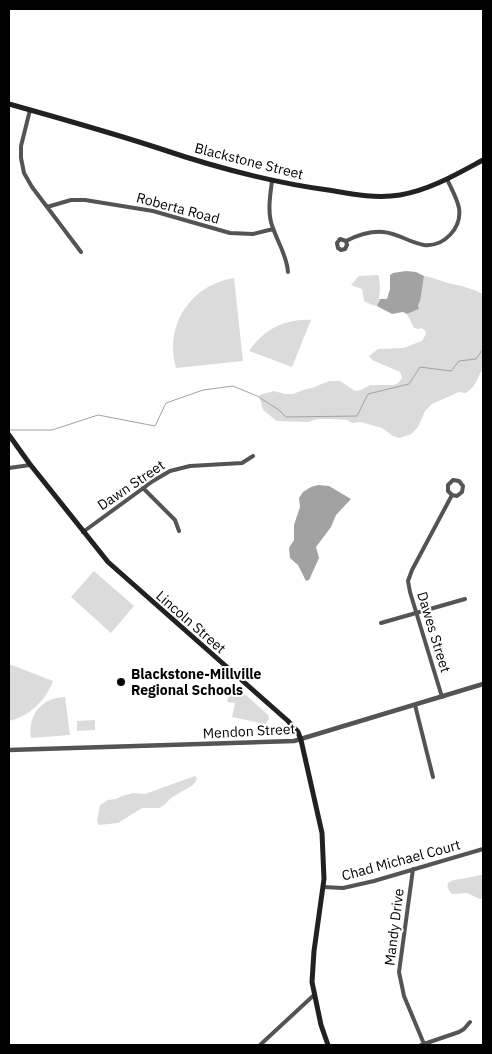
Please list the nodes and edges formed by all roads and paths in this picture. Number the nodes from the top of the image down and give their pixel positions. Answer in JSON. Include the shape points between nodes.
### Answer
{"nodes":[{"id":1,"x":9,"y":104,"type":"edge"},
{"id":2,"x":30,"y":110,"type":"junction"},
{"id":3,"x":483,"y":160,"type":"edge"},
{"id":4,"x":447,"y":179,"type":"junction"},
{"id":5,"x":272,"y":181,"type":"junction"},
{"id":6,"x":48,"y":207,"type":"junction"},
{"id":7,"x":273,"y":229,"type":"junction"},
{"id":8,"x":346,"y":241,"type":"dead end"},
{"id":9,"x":81,"y":252,"type":"dead end"},
{"id":10,"x":288,"y":272,"type":"dead end"},
{"id":11,"x":9,"y":435,"type":"edge"},
{"id":12,"x":253,"y":456,"type":"dead end"},
{"id":13,"x":30,"y":465,"type":"junction"},
{"id":14,"x":9,"y":468,"type":"edge"},
{"id":15,"x":143,"y":488,"type":"junction"},
{"id":16,"x":452,"y":495,"type":"junction"},
{"id":17,"x":179,"y":531,"type":"dead end"},
{"id":18,"x":83,"y":532,"type":"junction"},
{"id":19,"x":465,"y":599,"type":"dead end"},
{"id":20,"x":416,"y":613,"type":"junction"},
{"id":21,"x":381,"y":623,"type":"dead end"},
{"id":22,"x":483,"y":684,"type":"edge"},
{"id":23,"x":442,"y":697,"type":"junction"},
{"id":24,"x":415,"y":705,"type":"junction"},
{"id":25,"x":301,"y":740,"type":"junction"},
{"id":26,"x":9,"y":750,"type":"edge"},
{"id":27,"x":433,"y":777,"type":"dead end"},
{"id":28,"x":483,"y":849,"type":"edge"},
{"id":29,"x":413,"y":869,"type":"junction"},
{"id":30,"x":323,"y":888,"type":"junction"},
{"id":31,"x":314,"y":995,"type":"junction"},
{"id":32,"x":470,"y":1022,"type":"dead end"},
{"id":33,"x":260,"y":1045,"type":"edge"},
{"id":34,"x":328,"y":1045,"type":"edge"},
{"id":35,"x":422,"y":1045,"type":"edge"}],
"edges":[{"from":1,"to":2,"type":"main road","name":"Blackstone Street"},
{"from":2,"to":5,"type":"main road","name":"Blackstone Street","via":[[222,169]]},
{"from":2,"to":6,"type":"street","via":[[21,146],[22,168]]},
{"from":3,"to":4,"type":"main road","name":"Blackstone Street"},
{"from":4,"to":5,"type":"main road","name":"Blackstone Street","via":[[418,191],[388,196]]},
{"from":4,"to":8,"type":"street","via":[[459,210],[455,228],[445,239],[430,245],[419,244],[384,232]]},
{"from":5,"to":7,"type":"street","via":[[270,210]]},
{"from":6,"to":7,"type":"street","name":"Roberta Road","via":[[71,200],[85,200],[153,211],[230,234],[246,235]]},
{"from":6,"to":9,"type":"street"},
{"from":7,"to":10,"type":"street"},
{"from":11,"to":13,"type":"main road","name":"Lincoln Street"},
{"from":12,"to":15,"type":"street","name":"Dawn Street","via":[[242,463],[177,468]]},
{"from":13,"to":14,"type":"street"},
{"from":13,"to":18,"type":"main road","name":"Lincoln Street"},
{"from":15,"to":17,"type":"street","via":[[173,517]]},
{"from":15,"to":18,"type":"street","name":"Dawn Street"},
{"from":16,"to":16,"type":"street","name":"Dawes Street","via":[[448,486],[458,480],[463,485],[462,491],[457,496]]},
{"from":16,"to":20,"type":"street","name":"Dawes Street","via":[[409,577]]},
{"from":18,"to":25,"type":"main road","name":"Lincoln Street","via":[[118,573],[288,721]]},
{"from":19,"to":20,"type":"street"},
{"from":20,"to":21,"type":"street"},
{"from":20,"to":23,"type":"street","name":"Dawes Street"},
{"from":22,"to":23,"type":"street","name":"Mendon Street"},
{"from":23,"to":24,"type":"street","name":"Mendon Street"},
{"from":24,"to":25,"type":"street","name":"Mendon Street"},
{"from":24,"to":27,"type":"street"},
{"from":25,"to":26,"type":"street","name":"Mendon Street"},
{"from":25,"to":30,"type":"main road","name":"Lincoln Street","via":[[321,826]]},
{"from":28,"to":29,"type":"street","name":"Chad Michael Court"},
{"from":29,"to":30,"type":"street","name":"Chad Michael Court","via":[[342,888]]},
{"from":29,"to":35,"type":"street","name":"Mandy Drive","via":[[400,972],[404,996]]},
{"from":30,"to":31,"type":"main road","name":"Lincoln Street","via":[[313,957]]},
{"from":31,"to":33,"type":"street"},
{"from":31,"to":34,"type":"main road","name":"Lincoln Street"},
{"from":32,"to":35,"type":"street","via":[[459,1032]]}]}
